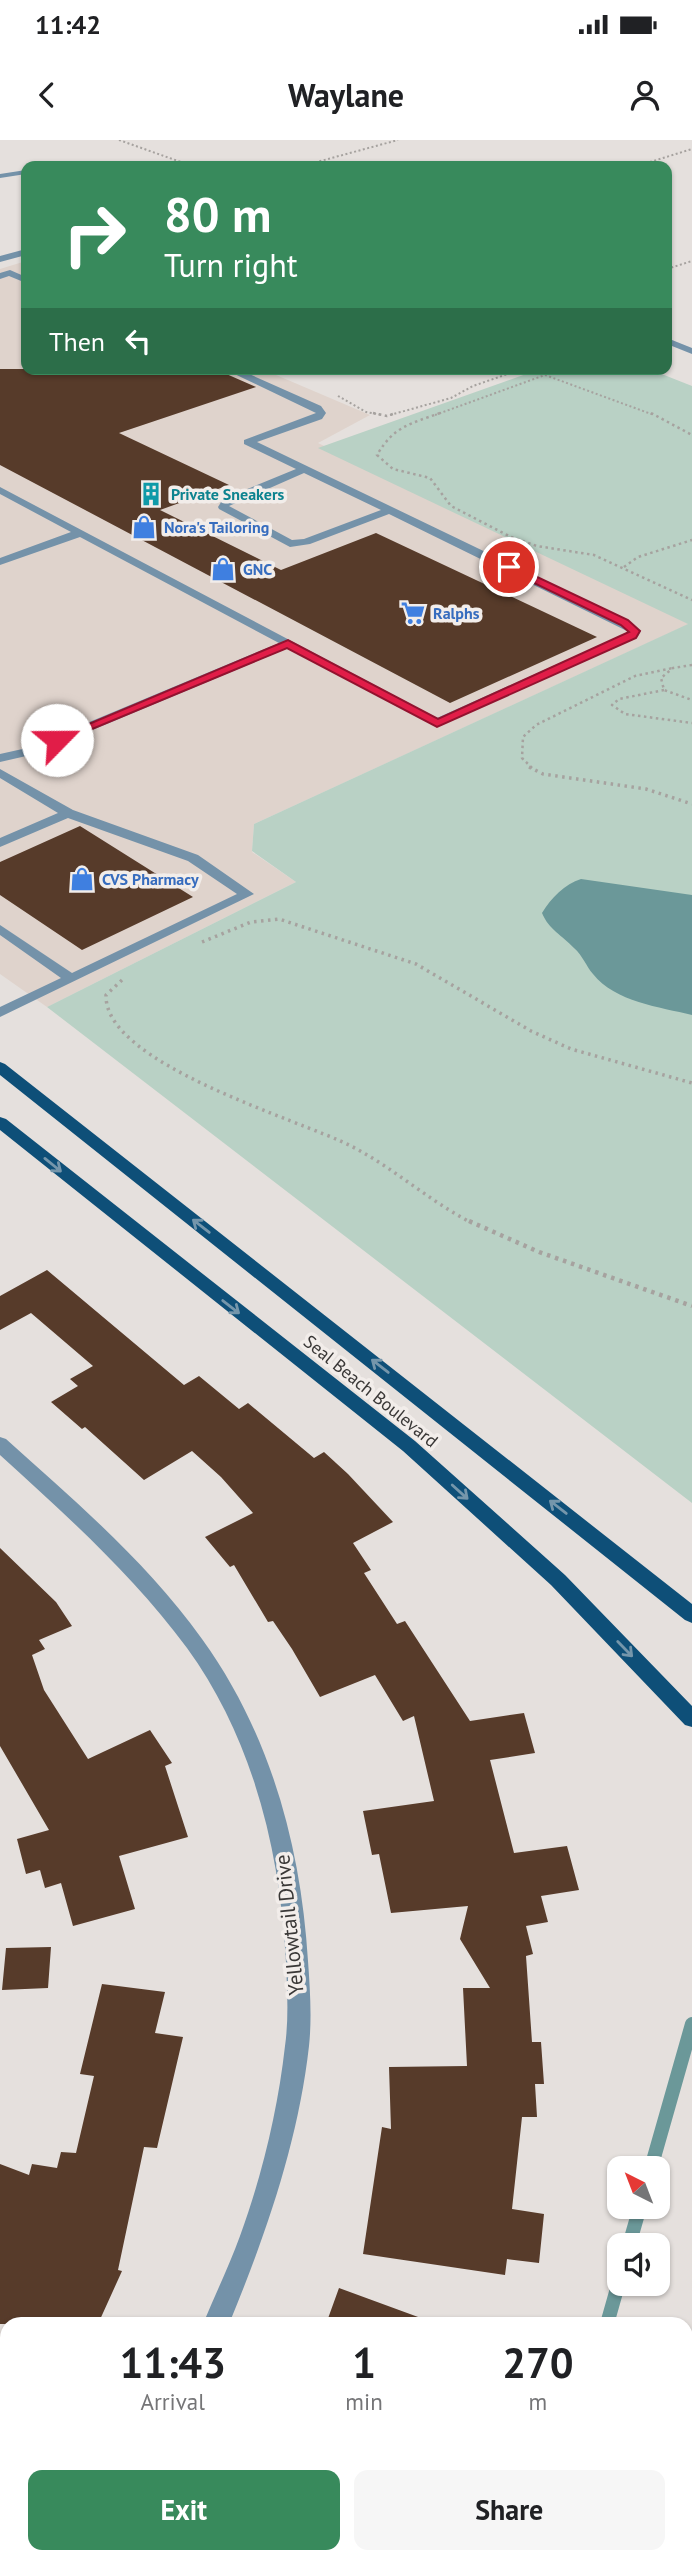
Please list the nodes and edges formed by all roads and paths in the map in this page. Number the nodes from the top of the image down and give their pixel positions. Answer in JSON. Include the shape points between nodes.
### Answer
{"nodes":[{"id":1,"x":119,"y":140,"type":"edge"},
{"id":2,"x":398,"y":140,"type":"edge"},
{"id":3,"x":692,"y":149,"type":"edge"},
{"id":4,"x":177,"y":161,"type":"edge"},
{"id":5,"x":320,"y":161,"type":"edge"},
{"id":6,"x":653,"y":161,"type":"edge"},
{"id":7,"x":21,"y":172,"type":"edge"},
{"id":8,"x":0,"y":176,"type":"edge"},
{"id":9,"x":9,"y":248,"type":"dead end"},
{"id":10,"x":21,"y":251,"type":"edge"},
{"id":11,"x":21,"y":253,"type":"edge"},
{"id":12,"x":0,"y":259,"type":"edge"},
{"id":13,"x":692,"y":261,"type":"edge"},
{"id":14,"x":672,"y":267,"type":"edge"},
{"id":15,"x":0,"y":276,"type":"edge"},
{"id":16,"x":21,"y":278,"type":"edge"},
{"id":17,"x":672,"y":343,"type":"edge"},
{"id":18,"x":692,"y":351,"type":"edge"},
{"id":19,"x":243,"y":375,"type":"edge"},
{"id":20,"x":505,"y":375,"type":"edge"},
{"id":21,"x":333,"y":395,"type":"dead end"},
{"id":22,"x":692,"y":435,"type":"edge"},
{"id":23,"x":306,"y":469,"type":"junction"},
{"id":24,"x":0,"y":490,"type":"edge"},
{"id":25,"x":390,"y":510,"type":"junction"},
{"id":26,"x":80,"y":533,"type":"junction"},
{"id":27,"x":692,"y":540,"type":"edge"},
{"id":28,"x":0,"y":562,"type":"edge"},
{"id":29,"x":624,"y":567,"type":"junction"},
{"id":30,"x":692,"y":600,"type":"edge"},
{"id":31,"x":288,"y":644,"type":"junction"},
{"id":32,"x":692,"y":666,"type":"edge"},
{"id":33,"x":673,"y":668,"type":"junction"},
{"id":34,"x":664,"y":690,"type":"junction"},
{"id":35,"x":692,"y":700,"type":"edge"},
{"id":36,"x":692,"y":723,"type":"edge"},
{"id":37,"x":0,"y":758,"type":"edge"},
{"id":38,"x":0,"y":773,"type":"edge"},
{"id":39,"x":692,"y":804,"type":"edge"},
{"id":40,"x":68,"y":813,"type":"junction"},
{"id":41,"x":0,"y":844,"type":"edge"},
{"id":42,"x":0,"y":929,"type":"edge"},
{"id":43,"x":193,"y":946,"type":"dead end"},
{"id":44,"x":72,"y":979,"type":"junction"},
{"id":45,"x":122,"y":979,"type":"dead end"},
{"id":46,"x":0,"y":1013,"type":"edge"},
{"id":47,"x":0,"y":1067,"type":"edge"},
{"id":48,"x":692,"y":1083,"type":"edge"},
{"id":49,"x":0,"y":1122,"type":"edge"},
{"id":50,"x":692,"y":1306,"type":"edge"},
{"id":51,"x":0,"y":1444,"type":"edge"},
{"id":52,"x":692,"y":1615,"type":"edge"},
{"id":53,"x":692,"y":1719,"type":"edge"},
{"id":54,"x":219,"y":2317,"type":"edge"}],
"edges":[{"from":1,"to":4,"type":"path"},
{"from":2,"to":5,"type":"path"},
{"from":3,"to":6,"type":"path"},
{"from":7,"to":8,"type":"street"},
{"from":9,"to":10,"type":"street"},
{"from":11,"to":12,"type":"street"},
{"from":13,"to":14,"type":"path"},
{"from":15,"to":16,"type":"street","via":[[10,273]]},
{"from":17,"to":18,"type":"street"},
{"from":19,"to":23,"type":"street","via":[[318,408],[318,417],[248,442]]},
{"from":20,"to":21,"type":"path","via":[[451,398],[387,416],[375,416]]},
{"from":22,"to":29,"type":"path","via":[[646,411],[545,375],[402,427],[379,447],[380,461],[430,478],[451,506],[511,537],[594,555]]},
{"from":23,"to":25,"type":"street"},
{"from":23,"to":25,"type":"street","via":[[227,501],[223,508],[289,544],[306,542]]},
{"from":24,"to":26,"type":"street"},
{"from":25,"to":31,"type":"street","via":[[635,631],[437,723]]},
{"from":26,"to":28,"type":"street"},
{"from":26,"to":31,"type":"street"},
{"from":27,"to":29,"type":"path","via":[[638,557]]},
{"from":29,"to":30,"type":"path"},
{"from":31,"to":37,"type":"street","via":[[31,751]]},
{"from":32,"to":33,"type":"path"},
{"from":33,"to":34,"type":"path","via":[[661,678]]},
{"from":33,"to":39,"type":"path","via":[[635,676],[536,725],[523,737],[522,758],[543,774],[646,789]]},
{"from":34,"to":35,"type":"path"},
{"from":34,"to":36,"type":"path","via":[[619,699],[611,705],[625,714]]},
{"from":38,"to":40,"type":"street"},
{"from":40,"to":41,"type":"street"},
{"from":40,"to":44,"type":"street","via":[[193,858],[247,894]]},
{"from":42,"to":44,"type":"street"},
{"from":43,"to":48,"type":"path","via":[[251,922],[278,919],[416,964],[570,1049]]},
{"from":44,"to":46,"type":"street"},
{"from":45,"to":50,"type":"path","via":[[106,995],[107,1013],[119,1030],[204,1085],[350,1145],[449,1211],[503,1237]]},
{"from":52,"to":47,"type":"main road","name":"Seal Beach Boulevard","one_way":true},
{"from":49,"to":53,"type":"main road","name":"Seal Beach Boulevard","one_way":true,"via":[[410,1446],[558,1580]]},
{"from":51,"to":54,"type":"street","name":"Yellowtail Drive","via":[[107,1542],[196,1645],[256,1756],[275,1815],[289,1876],[298,2037],[281,2133],[256,2227]]}]}
